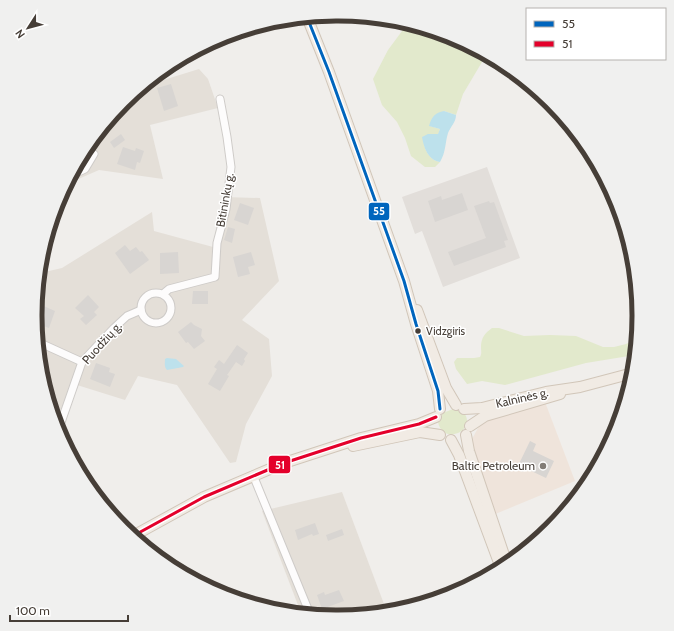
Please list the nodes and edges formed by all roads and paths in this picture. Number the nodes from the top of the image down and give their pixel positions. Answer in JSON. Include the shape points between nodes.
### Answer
{"nodes":[{"id":1,"x":309,"y":23,"type":"edge"},
{"id":2,"x":220,"y":99,"type":"dead end"},
{"id":3,"x":94,"y":154,"type":"dead end"},
{"id":4,"x":80,"y":171,"type":"edge"},
{"id":5,"x":404,"y":281,"type":"junction"},
{"id":6,"x":163,"y":294,"type":"junction"},
{"id":7,"x":141,"y":310,"type":"junction"},
{"id":8,"x":44,"y":345,"type":"edge"},
{"id":9,"x":82,"y":362,"type":"junction"},
{"id":10,"x":626,"y":375,"type":"edge"},
{"id":11,"x":580,"y":386,"type":"junction"},
{"id":12,"x":460,"y":407,"type":"junction"},
{"id":13,"x":438,"y":413,"type":"junction"},
{"id":14,"x":62,"y":420,"type":"edge"},
{"id":15,"x":468,"y":430,"type":"junction"},
{"id":16,"x":440,"y":435,"type":"junction"},
{"id":17,"x":451,"y":440,"type":"junction"},
{"id":18,"x":326,"y":450,"type":"junction"},
{"id":19,"x":253,"y":475,"type":"junction"},
{"id":20,"x":139,"y":533,"type":"edge"},
{"id":21,"x":505,"y":557,"type":"edge"},
{"id":22,"x":499,"y":562,"type":"edge"},
{"id":23,"x":307,"y":608,"type":"edge"}],
"edges":[{"from":1,"to":5,"type":"main road"},
{"from":2,"to":6,"type":"street","name":"Bitininkų g.","via":[[231,167],[226,208],[217,243],[216,277],[169,289]]},
{"from":3,"to":4,"type":"street","via":[[85,169]]},
{"from":5,"to":12,"type":"main road","via":[[423,323],[446,388]]},
{"from":5,"to":13,"type":"main road","via":[[438,391]]},
{"from":6,"to":7,"type":"street","via":[[154,293],[145,297]]},
{"from":6,"to":7,"type":"street","via":[[170,301],[171,310],[163,321],[149,321]]},
{"from":7,"to":9,"type":"street","name":"Puodžių g.","via":[[127,316]]},
{"from":8,"to":9,"type":"street"},
{"from":9,"to":14,"type":"street","name":"Puodžių g."},
{"from":10,"to":11,"type":"main road","name":"Kalninės g."},
{"from":11,"to":12,"type":"main road","name":"Kalninės g.","via":[[482,408]]},
{"from":11,"to":15,"type":"main road","name":"Kalninės g.","via":[[485,416]]},
{"from":12,"to":13,"type":"main road","via":[[445,406]]},
{"from":12,"to":15,"type":"main road","via":[[468,414]]},
{"from":13,"to":16,"type":"main road","via":[[435,424]]},
{"from":13,"to":18,"type":"main road","via":[[418,424],[361,438]]},
{"from":15,"to":17,"type":"main road","via":[[461,438]]},
{"from":15,"to":21,"type":"main road","via":[[469,451]]},
{"from":16,"to":17,"type":"main road"},
{"from":16,"to":18,"type":"main road","via":[[420,432]]},
{"from":17,"to":22,"type":"main road"},
{"from":18,"to":19,"type":"main road"},
{"from":19,"to":20,"type":"main road","via":[[204,497]]},
{"from":19,"to":23,"type":"street"}]}
